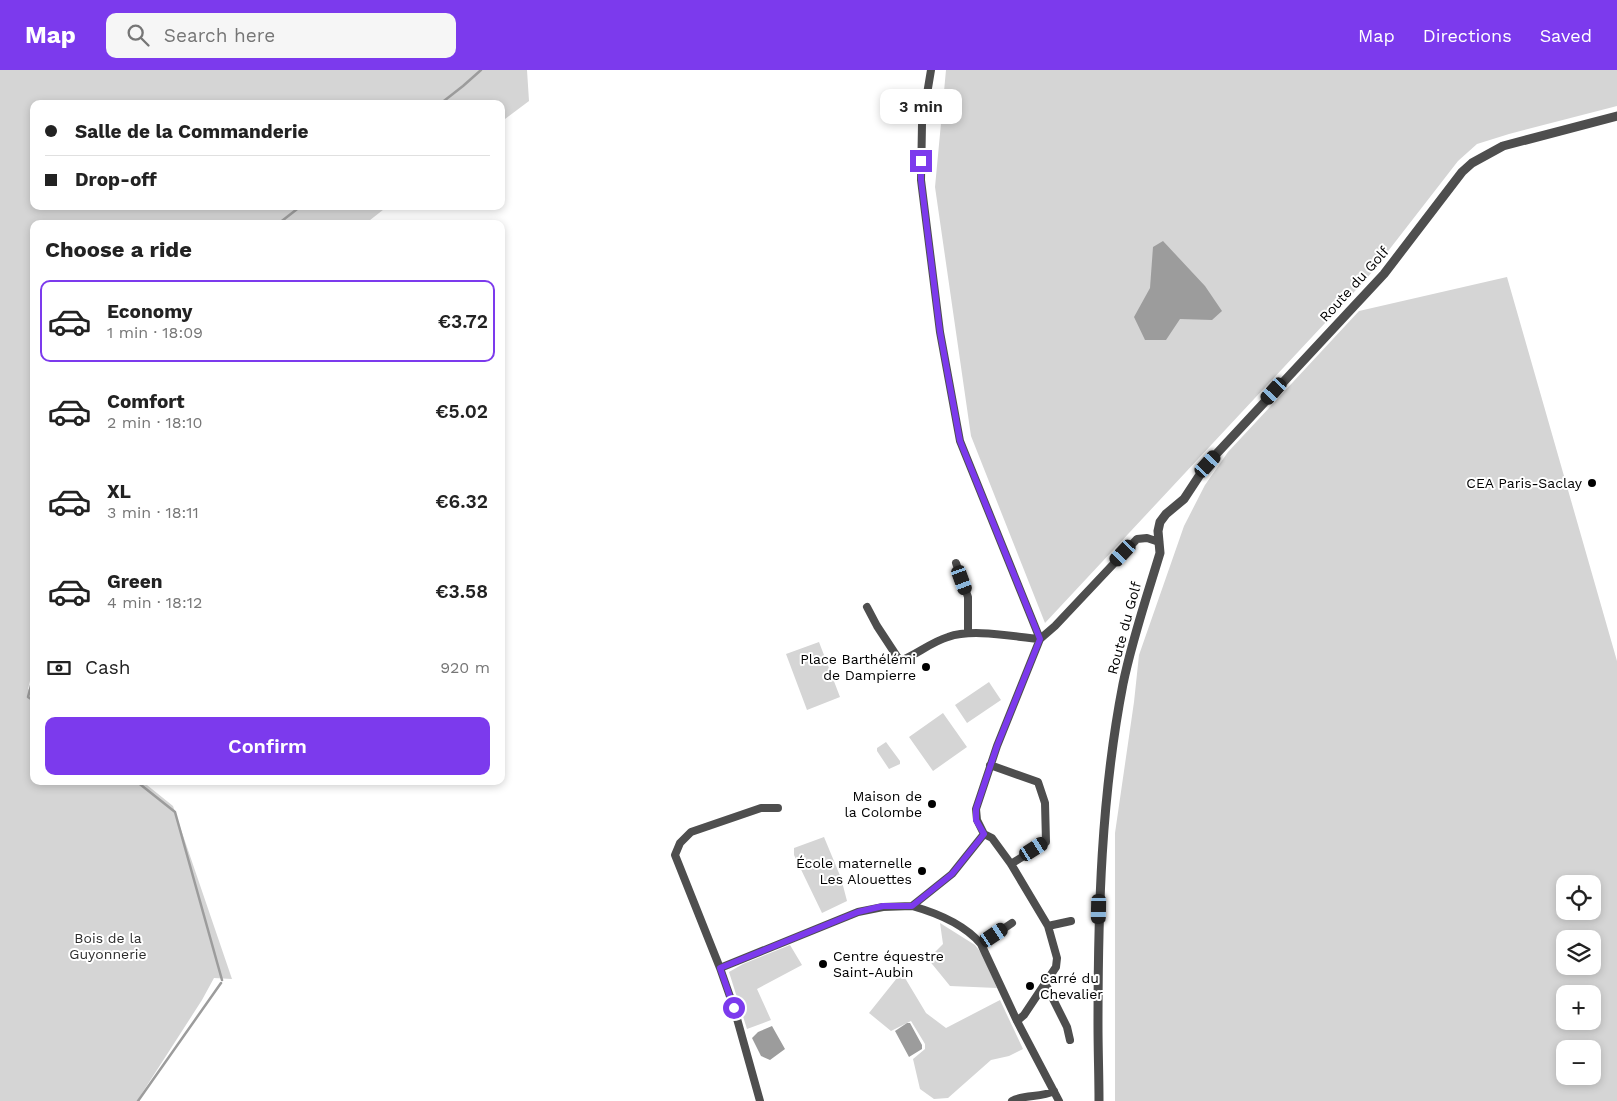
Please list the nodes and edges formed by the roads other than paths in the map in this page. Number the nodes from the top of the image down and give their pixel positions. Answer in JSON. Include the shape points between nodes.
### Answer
{"nodes":[{"id":1,"x":932,"y":70,"type":"edge"},
{"id":2,"x":1617,"y":116,"type":"edge"},
{"id":3,"x":1159,"y":542,"type":"junction"},
{"id":4,"x":956,"y":563,"type":"dead end"},
{"id":5,"x":867,"y":607,"type":"dead end"},
{"id":6,"x":968,"y":633,"type":"junction"},
{"id":7,"x":1040,"y":639,"type":"junction"},
{"id":8,"x":990,"y":766,"type":"junction"},
{"id":9,"x":778,"y":808,"type":"dead end"},
{"id":10,"x":984,"y":834,"type":"junction"},
{"id":11,"x":1010,"y":864,"type":"junction"},
{"id":12,"x":912,"y":906,"type":"junction"},
{"id":13,"x":1071,"y":921,"type":"dead end"},
{"id":14,"x":1012,"y":923,"type":"dead end"},
{"id":15,"x":1048,"y":926,"type":"junction"},
{"id":16,"x":981,"y":944,"type":"junction"},
{"id":17,"x":720,"y":968,"type":"junction"},
{"id":18,"x":1045,"y":984,"type":"junction"},
{"id":19,"x":1017,"y":1021,"type":"junction"},
{"id":20,"x":1070,"y":1040,"type":"dead end"},
{"id":21,"x":1054,"y":1091,"type":"junction"},
{"id":22,"x":760,"y":1101,"type":"edge"},
{"id":23,"x":1012,"y":1101,"type":"edge"},
{"id":24,"x":1059,"y":1101,"type":"edge"},
{"id":25,"x":1099,"y":1101,"type":"edge"}],
"edges":[{"from":1,"to":7,"type":"street","via":[[922,124],[921,180],[940,332],[960,441]]},
{"from":2,"to":3,"type":"street","name":"Route du Golf","via":[[1503,146],[1462,172],[1384,274],[1208,464],[1184,499],[1166,514],[1160,522]]},
{"from":3,"to":7,"type":"street","via":[[1137,539]]},
{"from":3,"to":25,"type":"street","name":"Route du Golf","via":[[1160,553],[1123,684],[1108,786],[1099,909]]},
{"from":4,"to":6,"type":"street","via":[[968,597]]},
{"from":5,"to":6,"type":"street","via":[[900,661],[947,637]]},
{"from":6,"to":7,"type":"street"},
{"from":7,"to":8,"type":"street"},
{"from":8,"to":10,"type":"street","via":[[976,809],[976,820]]},
{"from":8,"to":11,"type":"street","via":[[1038,782],[1045,803],[1046,842]]},
{"from":9,"to":17,"type":"street","via":[[761,808],[691,832],[680,843],[675,855]]},
{"from":10,"to":11,"type":"street","via":[[992,838]]},
{"from":10,"to":12,"type":"street","via":[[952,874]]},
{"from":11,"to":15,"type":"street"},
{"from":12,"to":16,"type":"street","via":[[945,918],[974,935]]},
{"from":12,"to":17,"type":"street","via":[[883,906],[858,912]]},
{"from":13,"to":15,"type":"street"},
{"from":14,"to":16,"type":"street"},
{"from":15,"to":18,"type":"street","via":[[1057,961]]},
{"from":16,"to":19,"type":"street"},
{"from":17,"to":22,"type":"street"},
{"from":18,"to":19,"type":"street"},
{"from":18,"to":20,"type":"street","via":[[1067,1027]]},
{"from":19,"to":21,"type":"street"},
{"from":21,"to":23,"type":"street"},
{"from":21,"to":24,"type":"street"}]}
